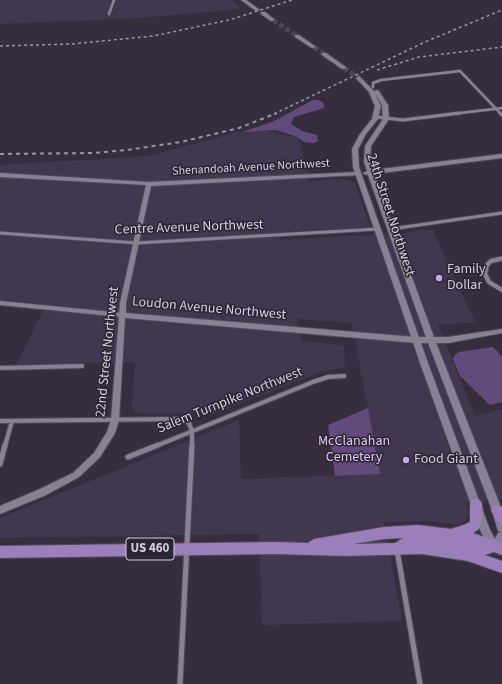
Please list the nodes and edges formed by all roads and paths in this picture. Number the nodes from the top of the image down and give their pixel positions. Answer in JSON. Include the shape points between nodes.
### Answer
{"nodes":[{"id":1,"x":114,"y":0,"type":"edge"},
{"id":2,"x":243,"y":0,"type":"edge"},
{"id":3,"x":109,"y":14,"type":"dead end"},
{"id":4,"x":273,"y":20,"type":"tunnel mouth"},
{"id":5,"x":297,"y":36,"type":"tunnel mouth"},
{"id":6,"x":314,"y":47,"type":"tunnel mouth"},
{"id":7,"x":324,"y":54,"type":"tunnel mouth"},
{"id":8,"x":344,"y":68,"type":"tunnel mouth"},
{"id":9,"x":373,"y":87,"type":"junction"},
{"id":10,"x":502,"y":108,"type":"edge"},
{"id":11,"x":496,"y":109,"type":"junction"},
{"id":12,"x":502,"y":115,"type":"edge"},
{"id":13,"x":376,"y":116,"type":"junction"},
{"id":14,"x":386,"y":119,"type":"junction"},
{"id":15,"x":502,"y":156,"type":"edge"},
{"id":16,"x":370,"y":173,"type":"junction"},
{"id":17,"x":358,"y":174,"type":"junction"},
{"id":18,"x":0,"y":175,"type":"edge"},
{"id":19,"x":149,"y":184,"type":"junction"},
{"id":20,"x":502,"y":213,"type":"edge"},
{"id":21,"x":391,"y":229,"type":"junction"},
{"id":22,"x":378,"y":230,"type":"junction"},
{"id":23,"x":0,"y":233,"type":"edge"},
{"id":24,"x":137,"y":242,"type":"junction"},
{"id":25,"x":502,"y":258,"type":"edge"},
{"id":26,"x":502,"y":290,"type":"edge"},
{"id":27,"x":0,"y":304,"type":"edge"},
{"id":28,"x":122,"y":315,"type":"junction"},
{"id":29,"x":502,"y":331,"type":"edge"},
{"id":30,"x":416,"y":340,"type":"junction"},
{"id":31,"x":431,"y":340,"type":"junction"},
{"id":32,"x":82,"y":366,"type":"dead end"},
{"id":33,"x":0,"y":368,"type":"edge"},
{"id":34,"x":344,"y":376,"type":"dead end"},
{"id":35,"x":115,"y":420,"type":"junction"},
{"id":36,"x":0,"y":421,"type":"edge"},
{"id":37,"x":12,"y":421,"type":"junction"},
{"id":38,"x":192,"y":431,"type":"junction"},
{"id":39,"x":128,"y":457,"type":"dead end"},
{"id":40,"x":0,"y":464,"type":"edge"},
{"id":41,"x":476,"y":504,"type":"junction"},
{"id":42,"x":0,"y":510,"type":"edge"},
{"id":43,"x":500,"y":515,"type":"edge"},
{"id":44,"x":502,"y":528,"type":"edge"},
{"id":45,"x":445,"y":534,"type":"junction"},
{"id":46,"x":499,"y":544,"type":"edge"},
{"id":47,"x":300,"y":548,"type":"junction"},
{"id":48,"x":186,"y":549,"type":"junction"},
{"id":49,"x":397,"y":549,"type":"junction"},
{"id":50,"x":0,"y":552,"type":"edge"},
{"id":51,"x":502,"y":558,"type":"edge"},
{"id":52,"x":502,"y":567,"type":"edge"},
{"id":53,"x":180,"y":684,"type":"edge"},
{"id":54,"x":420,"y":684,"type":"edge"}],
"edges":[{"from":1,"to":3,"type":"street"},
{"from":2,"to":4,"type":"main road"},
{"from":5,"to":6,"type":"main road"},
{"from":7,"to":8,"type":"main road"},
{"from":9,"to":11,"type":"street","via":[[374,83],[381,80],[460,71]]},
{"from":9,"to":13,"type":"main road","via":[[359,78],[375,97],[378,106]]},
{"from":9,"to":14,"type":"main road","via":[[382,100]]},
{"from":10,"to":11,"type":"street"},
{"from":11,"to":12,"type":"street"},
{"from":11,"to":14,"type":"street","via":[[410,119]]},
{"from":13,"to":14,"type":"street"},
{"from":13,"to":17,"type":"main road","name":"24th Street Northwest","via":[[355,149]]},
{"from":14,"to":16,"type":"main road","name":"24th Street Northwest","via":[[367,151]]},
{"from":15,"to":16,"type":"main road","name":"Shenandoah Avenue Northwest"},
{"from":16,"to":17,"type":"main road","name":"Shenandoah Avenue Northwest"},
{"from":16,"to":21,"type":"main road","name":"24th Street Northwest"},
{"from":17,"to":19,"type":"street","name":"Shenandoah Avenue Northwest"},
{"from":17,"to":22,"type":"main road","name":"24th Street Northwest"},
{"from":18,"to":19,"type":"street","name":"Shenandoah Avenue Northwest"},
{"from":19,"to":24,"type":"street","name":"22nd Street Northwest"},
{"from":20,"to":21,"type":"street"},
{"from":21,"to":31,"type":"main road","name":"24th Street Northwest"},
{"from":22,"to":24,"type":"street","name":"Centre Avenue Northwest"},
{"from":22,"to":30,"type":"main road","name":"24th Street Northwest"},
{"from":23,"to":24,"type":"street","name":"Centre Avenue Northwest"},
{"from":24,"to":28,"type":"street","name":"22nd Street Northwest"},
{"from":25,"to":26,"type":"street","via":[[491,261],[485,274],[489,282]]},
{"from":27,"to":28,"type":"street","name":"Loudon Avenue Northwest"},
{"from":28,"to":30,"type":"street","name":"Loudon Avenue Northwest"},
{"from":28,"to":35,"type":"street","name":"22nd Street Northwest"},
{"from":29,"to":31,"type":"street"},
{"from":30,"to":31,"type":"street"},
{"from":30,"to":41,"type":"main road","name":"24th Street Northwest"},
{"from":31,"to":43,"type":"main road","name":"24th Street Northwest"},
{"from":32,"to":33,"type":"street"},
{"from":34,"to":38,"type":"street","name":"Salem Turnpike Northwest","via":[[328,377],[313,382]]},
{"from":35,"to":37,"type":"street"},
{"from":35,"to":38,"type":"street","via":[[179,419],[189,423]]},
{"from":35,"to":42,"type":"street","name":"22nd Street Northwest","via":[[104,446],[76,475]]},
{"from":36,"to":37,"type":"street"},
{"from":37,"to":40,"type":"street"},
{"from":38,"to":39,"type":"street","name":"Salem Turnpike Northwest"},
{"from":38,"to":48,"type":"street"},
{"from":41,"to":45,"type":"main road","via":[[477,516],[474,525],[462,532]]},
{"from":41,"to":46,"type":"main road","name":"24th Street Northwest"},
{"from":43,"to":44,"type":"main road","name":"24th Street Northwest"},
{"from":45,"to":46,"type":"main road","number":"US 460"},
{"from":45,"to":47,"type":"main road","number":"US 460","via":[[418,531],[384,533]]},
{"from":46,"to":49,"type":"main road","via":[[474,550],[442,543],[415,541],[407,542]]},
{"from":46,"to":51,"type":"main road"},
{"from":47,"to":48,"type":"main road","number":"US 460"},
{"from":47,"to":49,"type":"main road","number":"US 460"},
{"from":48,"to":50,"type":"main road","number":"US 460"},
{"from":48,"to":53,"type":"street"},
{"from":49,"to":52,"type":"main road","number":"US 460","via":[[443,550],[468,555]]},
{"from":49,"to":54,"type":"street"}]}
